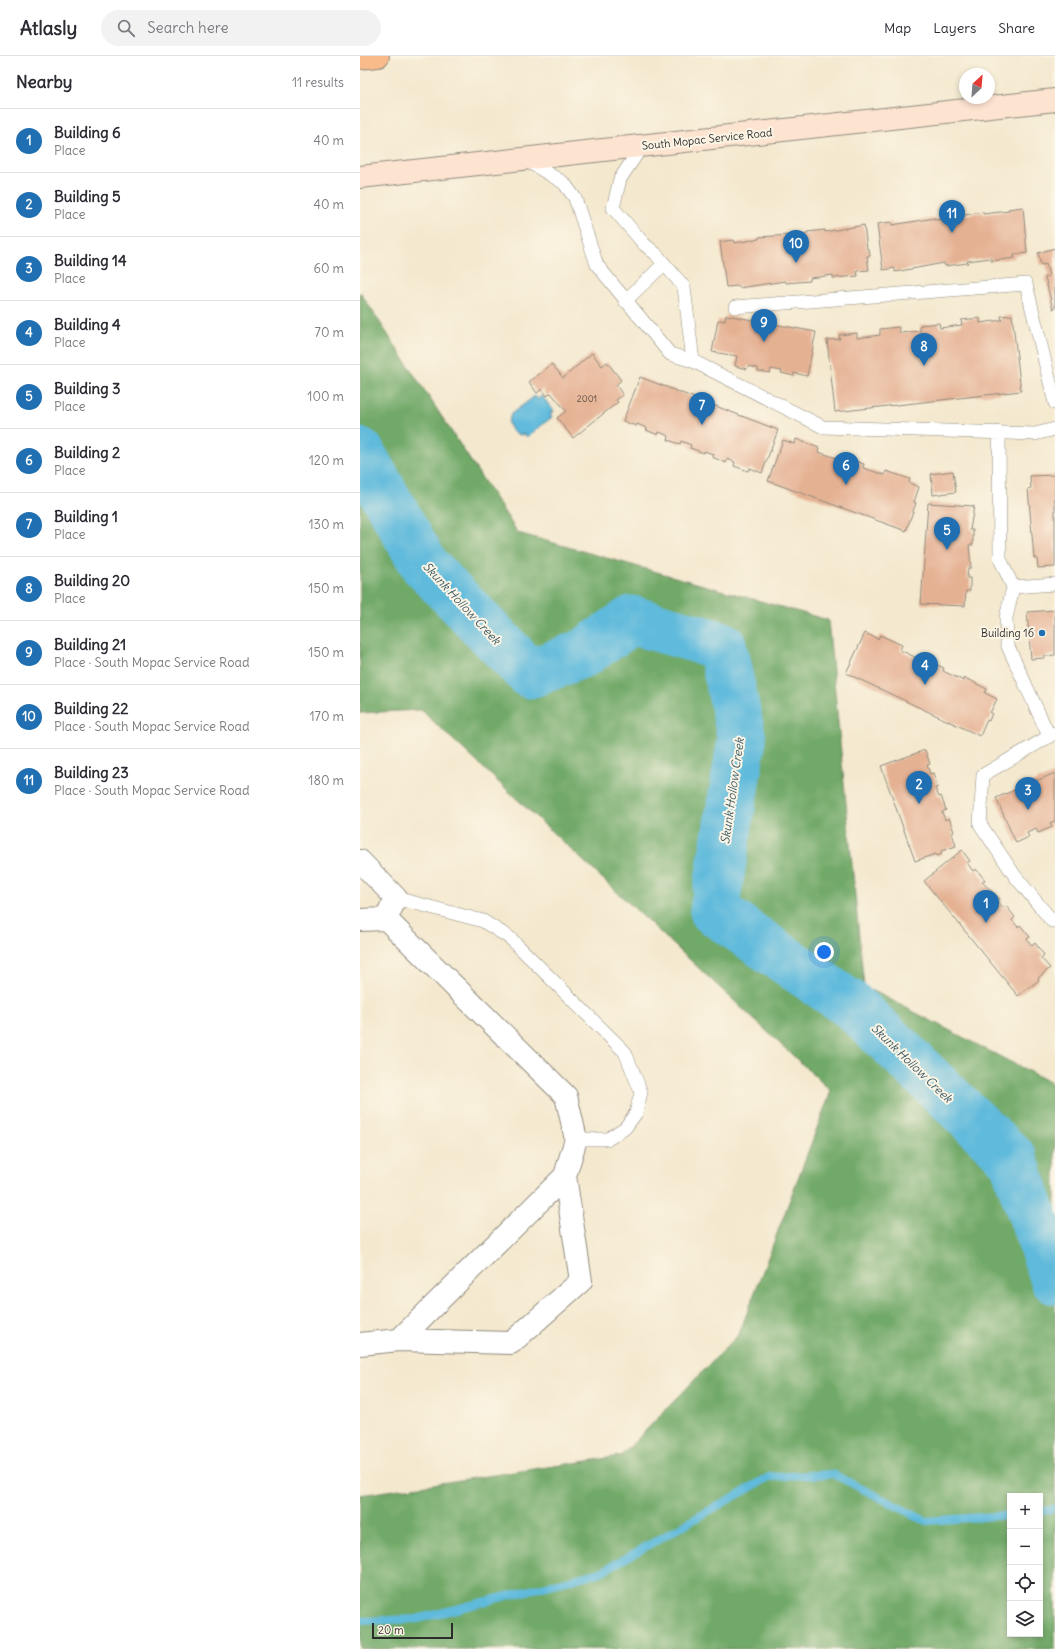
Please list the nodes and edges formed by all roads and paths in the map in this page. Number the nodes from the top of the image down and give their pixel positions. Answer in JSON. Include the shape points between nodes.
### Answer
{"nodes":[{"id":1,"x":378,"y":56,"type":"edge"},
{"id":2,"x":360,"y":58,"type":"edge"},
{"id":3,"x":1055,"y":100,"type":"edge"},
{"id":4,"x":642,"y":146,"type":"junction"},
{"id":5,"x":524,"y":159,"type":"junction"},
{"id":6,"x":360,"y":177,"type":"edge"},
{"id":7,"x":664,"y":264,"type":"junction"},
{"id":8,"x":625,"y":301,"type":"junction"},
{"id":9,"x":734,"y":307,"type":"dead end"},
{"id":10,"x":693,"y":361,"type":"junction"},
{"id":11,"x":1055,"y":403,"type":"edge"},
{"id":12,"x":1055,"y":429,"type":"edge"},
{"id":13,"x":999,"y":432,"type":"junction"},
{"id":14,"x":1055,"y":584,"type":"edge"},
{"id":15,"x":1013,"y":587,"type":"junction"},
{"id":16,"x":1052,"y":734,"type":"edge"},
{"id":17,"x":360,"y":861,"type":"edge"},
{"id":18,"x":396,"y":898,"type":"junction"},
{"id":19,"x":386,"y":919,"type":"junction"},
{"id":20,"x":360,"y":920,"type":"edge"},
{"id":21,"x":1055,"y":921,"type":"edge"},
{"id":22,"x":576,"y":1139,"type":"junction"},
{"id":23,"x":565,"y":1176,"type":"junction"},
{"id":24,"x":399,"y":1340,"type":"junction"},
{"id":25,"x":360,"y":1344,"type":"edge"}],
"edges":[{"from":1,"to":2,"type":"highway"},
{"from":3,"to":4,"type":"main road","name":"South Mopac Service Road"},
{"from":4,"to":5,"type":"main road","name":"South Mopac Service Road"},
{"from":4,"to":7,"type":"lane","via":[[620,179],[613,208]]},
{"from":5,"to":6,"type":"main road","name":"South Mopac Service Road"},
{"from":5,"to":8,"type":"lane","via":[[564,183],[575,198],[597,265]]},
{"from":7,"to":8,"type":"lane"},
{"from":7,"to":10,"type":"lane","via":[[684,288]]},
{"from":8,"to":10,"type":"lane","via":[[670,354]]},
{"from":9,"to":11,"type":"lane","via":[[1026,284]]},
{"from":10,"to":13,"type":"lane","via":[[823,427]]},
{"from":12,"to":13,"type":"lane","via":[[1035,434]]},
{"from":13,"to":15,"type":"lane","via":[[1000,559]]},
{"from":14,"to":15,"type":"lane"},
{"from":15,"to":16,"type":"lane","via":[[1006,618],[1007,644]]},
{"from":16,"to":21,"type":"lane","via":[[983,775],[980,824],[1015,876],[1052,921]]},
{"from":17,"to":18,"type":"street"},
{"from":18,"to":19,"type":"street"},
{"from":18,"to":22,"type":"lane","via":[[483,921],[510,938],[625,1052],[641,1092],[636,1113],[625,1128],[608,1139]]},
{"from":19,"to":20,"type":"street"},
{"from":19,"to":22,"type":"street","via":[[566,1096]]},
{"from":22,"to":23,"type":"street"},
{"from":23,"to":24,"type":"street"},
{"from":23,"to":24,"type":"street","via":[[581,1281],[511,1343]]},
{"from":24,"to":25,"type":"street"}]}
